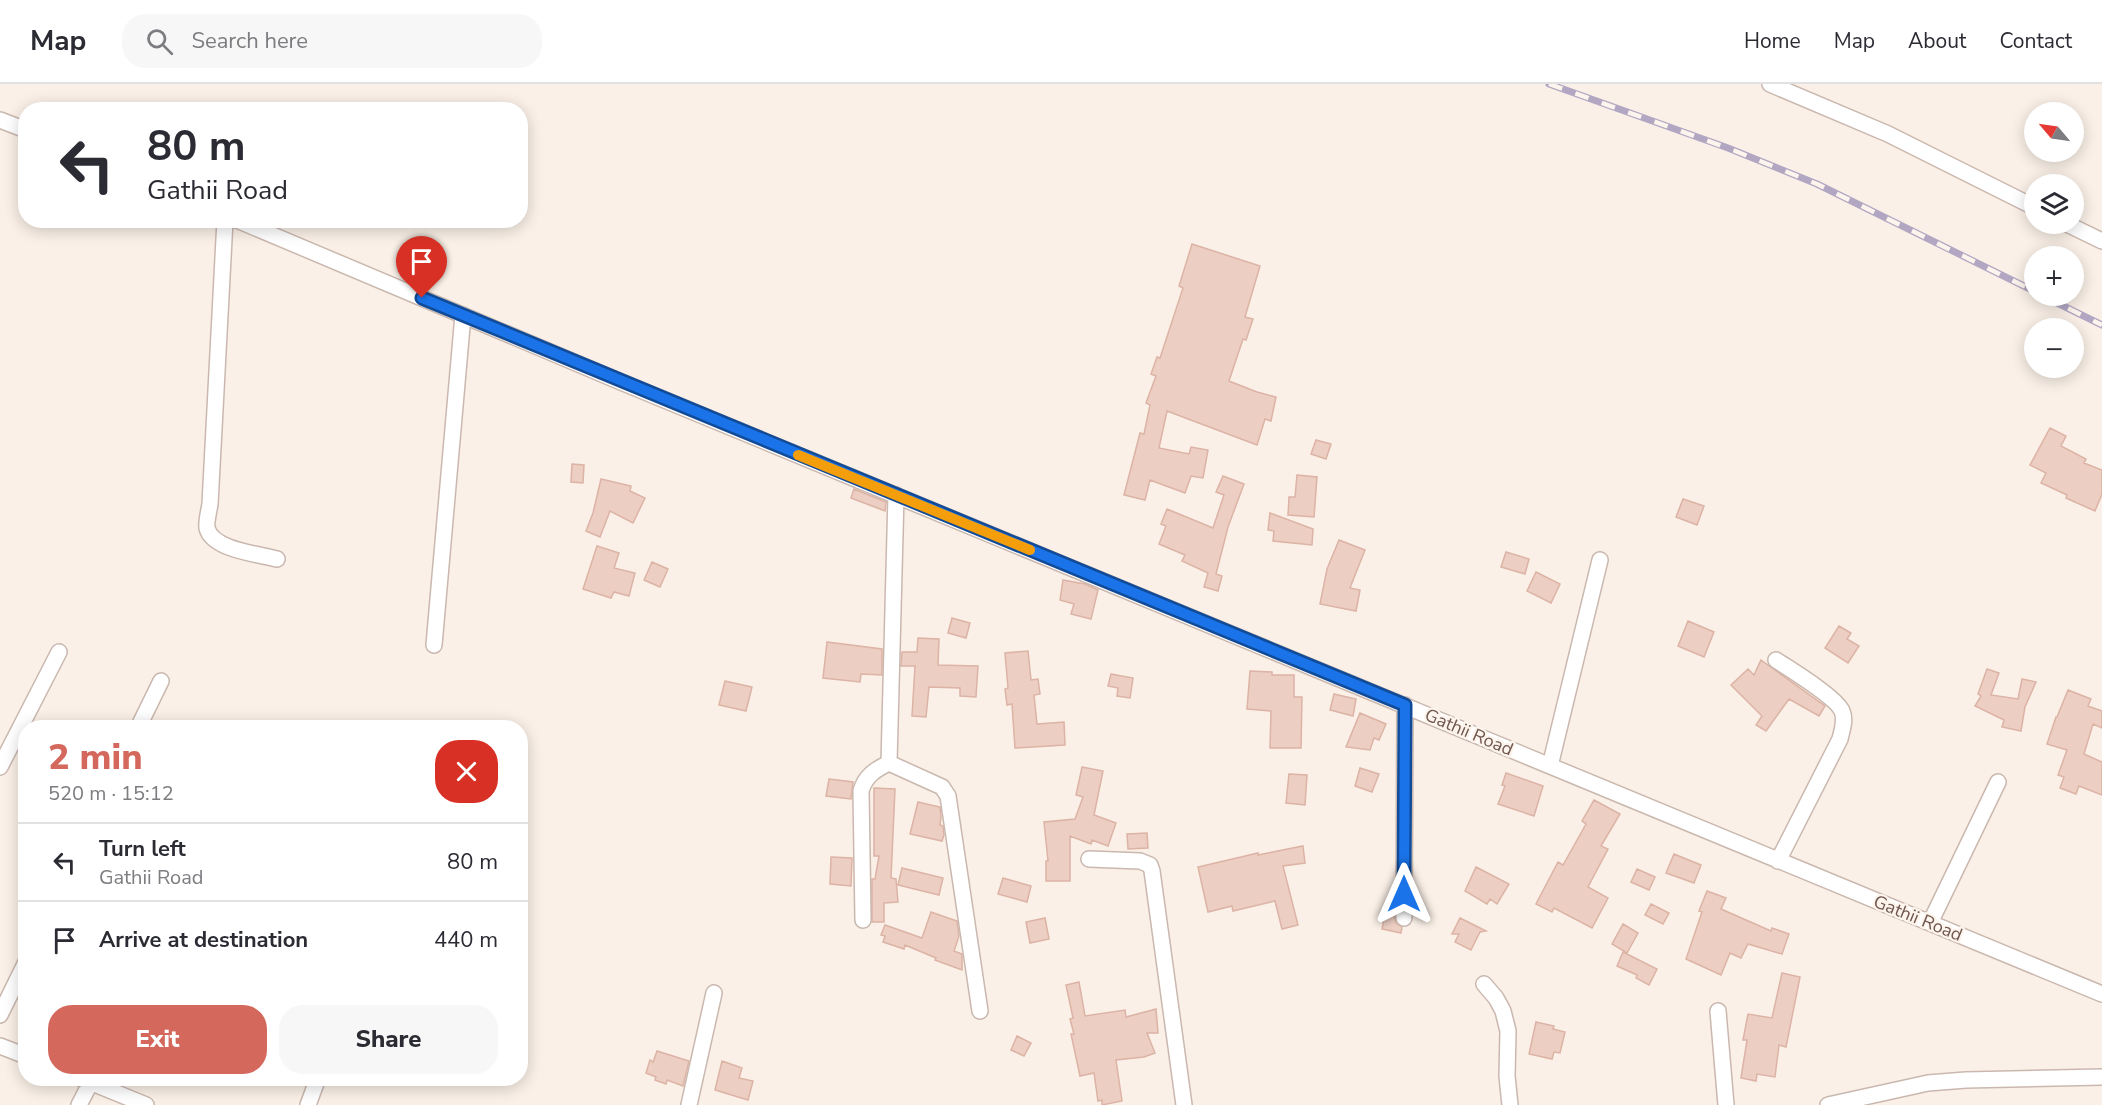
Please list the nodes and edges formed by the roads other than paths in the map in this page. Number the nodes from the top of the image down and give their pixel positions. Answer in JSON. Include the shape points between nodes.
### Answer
{"nodes":[{"id":1,"x":1770,"y":84,"type":"edge"},
{"id":2,"x":0,"y":120,"type":"edge"},
{"id":3,"x":18,"y":127,"type":"edge"},
{"id":4,"x":2024,"y":202,"type":"edge"},
{"id":5,"x":225,"y":228,"type":"edge"},
{"id":6,"x":256,"y":228,"type":"edge"},
{"id":7,"x":2084,"y":232,"type":"edge"},
{"id":8,"x":2102,"y":241,"type":"edge"},
{"id":9,"x":463,"y":315,"type":"junction"},
{"id":10,"x":896,"y":495,"type":"junction"},
{"id":11,"x":277,"y":559,"type":"dead end"},
{"id":12,"x":1600,"y":560,"type":"dead end"},
{"id":13,"x":434,"y":645,"type":"dead end"},
{"id":14,"x":59,"y":652,"type":"dead end"},
{"id":15,"x":1776,"y":660,"type":"dead end"},
{"id":16,"x":161,"y":681,"type":"dead end"},
{"id":17,"x":1405,"y":705,"type":"junction"},
{"id":18,"x":24,"y":720,"type":"edge"},
{"id":19,"x":142,"y":720,"type":"edge"},
{"id":20,"x":18,"y":731,"type":"edge"},
{"id":21,"x":890,"y":763,"type":"junction"},
{"id":22,"x":0,"y":766,"type":"edge"},
{"id":23,"x":1550,"y":766,"type":"junction"},
{"id":24,"x":1998,"y":782,"type":"dead end"},
{"id":25,"x":1089,"y":859,"type":"dead end"},
{"id":26,"x":1778,"y":861,"type":"junction"},
{"id":27,"x":1404,"y":918,"type":"dead end"},
{"id":28,"x":862,"y":920,"type":"dead end"},
{"id":29,"x":1930,"y":923,"type":"junction"},
{"id":30,"x":18,"y":978,"type":"edge"},
{"id":31,"x":1484,"y":984,"type":"dead end"},
{"id":32,"x":714,"y":993,"type":"dead end"},
{"id":33,"x":2102,"y":994,"type":"edge"},
{"id":34,"x":980,"y":1011,"type":"dead end"},
{"id":35,"x":1718,"y":1011,"type":"dead end"},
{"id":36,"x":0,"y":1015,"type":"edge"},
{"id":37,"x":0,"y":1046,"type":"edge"},
{"id":38,"x":18,"y":1053,"type":"edge"},
{"id":39,"x":2102,"y":1077,"type":"edge"},
{"id":40,"x":86,"y":1086,"type":"edge"},
{"id":41,"x":102,"y":1086,"type":"edge"},
{"id":42,"x":315,"y":1086,"type":"edge"},
{"id":43,"x":79,"y":1105,"type":"edge"},
{"id":44,"x":146,"y":1105,"type":"edge"},
{"id":45,"x":308,"y":1105,"type":"edge"},
{"id":46,"x":689,"y":1105,"type":"edge"},
{"id":47,"x":1184,"y":1105,"type":"edge"},
{"id":48,"x":1510,"y":1105,"type":"edge"},
{"id":49,"x":1726,"y":1105,"type":"edge"},
{"id":50,"x":1828,"y":1105,"type":"edge"}],
"edges":[{"from":1,"to":4,"type":"street","via":[[1888,134]]},
{"from":2,"to":3,"type":"street"},
{"from":5,"to":11,"type":"street","via":[[207,527],[221,544]]},
{"from":6,"to":9,"type":"street","name":"Gathii Road"},
{"from":7,"to":8,"type":"street"},
{"from":9,"to":10,"type":"street","name":"Gathii Road"},
{"from":9,"to":13,"type":"street"},
{"from":10,"to":17,"type":"street","name":"Gathii Road"},
{"from":10,"to":21,"type":"street"},
{"from":12,"to":23,"type":"street"},
{"from":14,"to":18,"type":"street"},
{"from":15,"to":26,"type":"street","via":[[1836,704],[1844,723],[1840,739]]},
{"from":16,"to":19,"type":"street"},
{"from":17,"to":23,"type":"street","name":"Gathii Road"},
{"from":17,"to":27,"type":"street"},
{"from":20,"to":22,"type":"street"},
{"from":21,"to":28,"type":"street","via":[[869,776],[861,791]]},
{"from":21,"to":34,"type":"street","via":[[942,787],[948,796]]},
{"from":23,"to":26,"type":"street","name":"Gathii Road"},
{"from":24,"to":29,"type":"street"},
{"from":25,"to":47,"type":"street","via":[[1140,861],[1152,871]]},
{"from":26,"to":29,"type":"street","name":"Gathii Road"},
{"from":29,"to":33,"type":"street","name":"Gathii Road"},
{"from":30,"to":36,"type":"street"},
{"from":31,"to":48,"type":"street","via":[[1500,1004],[1508,1031]]},
{"from":32,"to":46,"type":"street"},
{"from":35,"to":49,"type":"street"},
{"from":37,"to":38,"type":"street"},
{"from":39,"to":50,"type":"street","via":[[1928,1083]]},
{"from":40,"to":43,"type":"street"},
{"from":41,"to":44,"type":"street"},
{"from":42,"to":45,"type":"street"}]}
